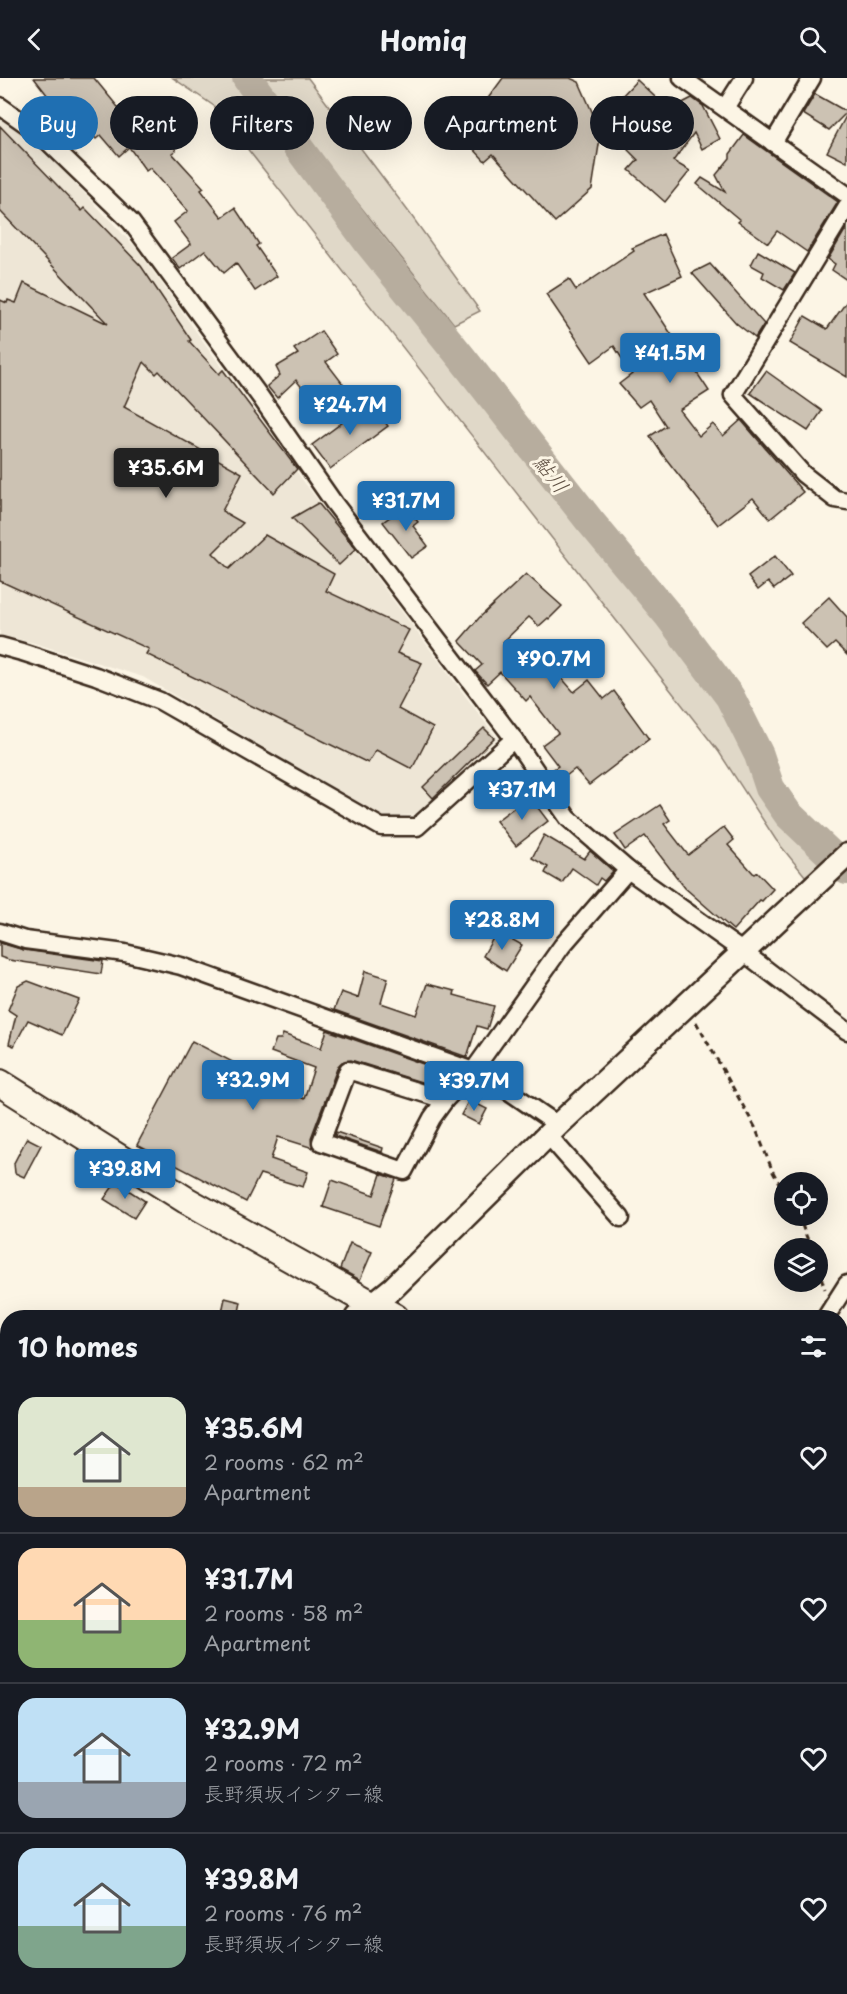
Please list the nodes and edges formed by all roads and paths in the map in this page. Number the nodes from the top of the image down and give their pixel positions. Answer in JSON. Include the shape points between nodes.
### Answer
{"nodes":[{"id":1,"x":682,"y":78,"type":"edge"},
{"id":2,"x":744,"y":78,"type":"edge"},
{"id":3,"x":812,"y":78,"type":"edge"},
{"id":4,"x":0,"y":106,"type":"edge"},
{"id":5,"x":725,"y":108,"type":"junction"},
{"id":6,"x":773,"y":143,"type":"junction"},
{"id":7,"x":847,"y":195,"type":"edge"},
{"id":8,"x":847,"y":207,"type":"edge"},
{"id":9,"x":847,"y":501,"type":"edge"},
{"id":10,"x":0,"y":646,"type":"edge"},
{"id":11,"x":514,"y":739,"type":"junction"},
{"id":12,"x":847,"y":855,"type":"edge"},
{"id":13,"x":628,"y":870,"type":"junction"},
{"id":14,"x":0,"y":932,"type":"edge"},
{"id":15,"x":742,"y":951,"type":"junction"},
{"id":16,"x":686,"y":1005,"type":"junction"},
{"id":17,"x":847,"y":1031,"type":"edge"},
{"id":18,"x":473,"y":1071,"type":"junction"},
{"id":19,"x":0,"y":1083,"type":"edge"},
{"id":20,"x":445,"y":1100,"type":"junction"},
{"id":21,"x":553,"y":1130,"type":"junction"},
{"id":22,"x":774,"y":1174,"type":"edge"},
{"id":23,"x":621,"y":1218,"type":"dead end"},
{"id":24,"x":847,"y":1284,"type":"edge"},
{"id":25,"x":362,"y":1310,"type":"edge"},
{"id":26,"x":365,"y":1310,"type":"edge"},
{"id":27,"x":830,"y":1310,"type":"edge"}],
"edges":[{"from":1,"to":5,"type":"street"},
{"from":2,"to":5,"type":"street"},
{"from":3,"to":6,"type":"street"},
{"from":4,"to":11,"type":"street","via":[[40,134],[131,222],[334,503]]},
{"from":5,"to":6,"type":"street"},
{"from":6,"to":7,"type":"street"},
{"from":8,"to":9,"type":"street","via":[[733,394],[803,474],[835,499]]},
{"from":10,"to":11,"type":"street","via":[[160,701],[381,827],[417,827]]},
{"from":11,"to":13,"type":"street","via":[[568,818]]},
{"from":12,"to":15,"type":"street"},
{"from":13,"to":15,"type":"street"},
{"from":13,"to":18,"type":"street","via":[[562,946]]},
{"from":14,"to":18,"type":"street","via":[[25,940],[125,953],[181,966]]},
{"from":15,"to":16,"type":"street"},
{"from":15,"to":17,"type":"street"},
{"from":16,"to":21,"type":"street"},
{"from":16,"to":22,"type":"path","via":[[754,1127]]},
{"from":18,"to":20,"type":"street"},
{"from":18,"to":21,"type":"street","via":[[510,1092]]},
{"from":19,"to":25,"type":"main road"},
{"from":20,"to":20,"type":"street","via":[[348,1070],[321,1142],[404,1171]]},
{"from":21,"to":23,"type":"street"},
{"from":21,"to":26,"type":"street","via":[[393,1288]]},
{"from":24,"to":27,"type":"street"}]}
